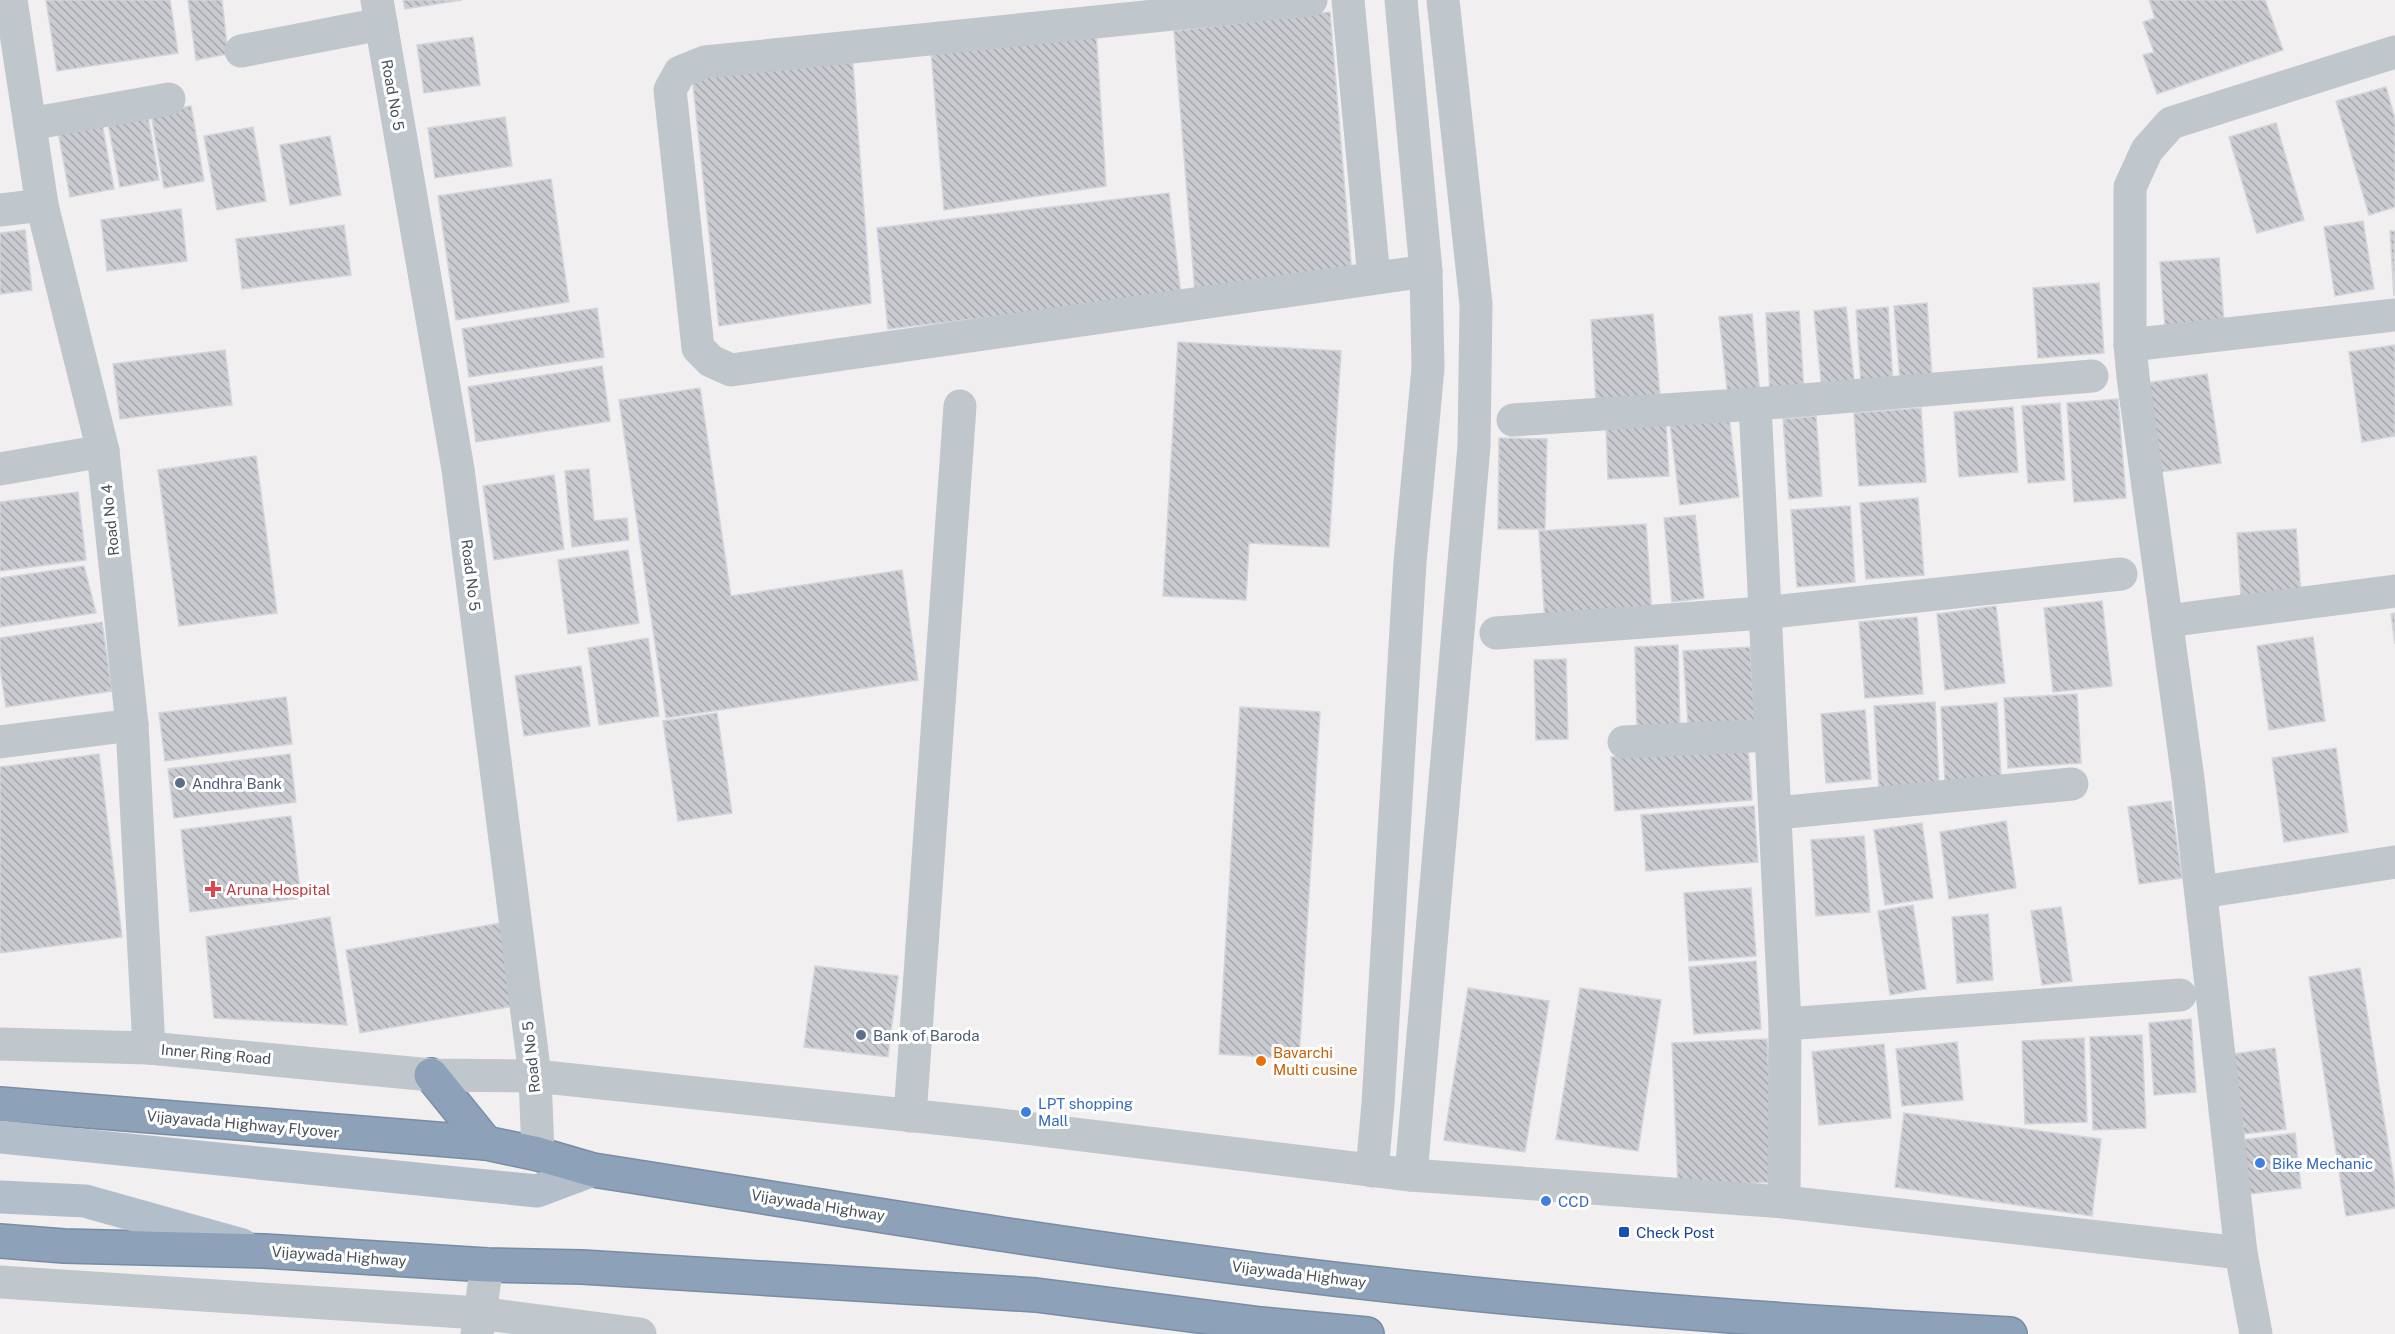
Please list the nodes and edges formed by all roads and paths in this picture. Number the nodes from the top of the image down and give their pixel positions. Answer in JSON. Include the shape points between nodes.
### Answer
{"nodes":[{"id":1,"x":11,"y":0,"type":"edge"},
{"id":2,"x":1311,"y":0,"type":"edge"},
{"id":3,"x":1347,"y":0,"type":"edge"},
{"id":4,"x":1401,"y":0,"type":"edge"},
{"id":5,"x":1443,"y":0,"type":"edge"},
{"id":6,"x":379,"y":12,"type":"edge"},
{"id":7,"x":241,"y":51,"type":"dead end"},
{"id":8,"x":2395,"y":52,"type":"edge"},
{"id":9,"x":169,"y":99,"type":"dead end"},
{"id":10,"x":30,"y":124,"type":"junction"},
{"id":11,"x":42,"y":205,"type":"junction"},
{"id":12,"x":0,"y":210,"type":"edge"},
{"id":13,"x":1426,"y":271,"type":"junction"},
{"id":14,"x":1374,"y":278,"type":"junction"},
{"id":15,"x":2395,"y":315,"type":"edge"},
{"id":16,"x":2130,"y":345,"type":"junction"},
{"id":17,"x":1475,"y":355,"type":"junction"},
{"id":18,"x":1427,"y":356,"type":"junction"},
{"id":19,"x":2092,"y":376,"type":"dead end"},
{"id":20,"x":1755,"y":404,"type":"junction"},
{"id":21,"x":960,"y":406,"type":"dead end"},
{"id":22,"x":1513,"y":420,"type":"dead end"},
{"id":23,"x":103,"y":451,"type":"junction"},
{"id":24,"x":0,"y":469,"type":"edge"},
{"id":25,"x":2121,"y":574,"type":"dead end"},
{"id":26,"x":2395,"y":591,"type":"edge"},
{"id":27,"x":1763,"y":612,"type":"junction"},
{"id":28,"x":2167,"y":621,"type":"junction"},
{"id":29,"x":1496,"y":633,"type":"dead end"},
{"id":30,"x":132,"y":725,"type":"junction"},
{"id":31,"x":1771,"y":735,"type":"junction"},
{"id":32,"x":0,"y":742,"type":"edge"},
{"id":33,"x":1624,"y":742,"type":"dead end"},
{"id":34,"x":2072,"y":784,"type":"dead end"},
{"id":35,"x":1777,"y":813,"type":"junction"},
{"id":36,"x":2395,"y":862,"type":"edge"},
{"id":37,"x":2202,"y":892,"type":"junction"},
{"id":38,"x":2180,"y":995,"type":"dead end"},
{"id":39,"x":1785,"y":1024,"type":"junction"},
{"id":40,"x":0,"y":1044,"type":"edge"},
{"id":41,"x":149,"y":1048,"type":"junction"},
{"id":42,"x":431,"y":1075,"type":"junction"},
{"id":43,"x":535,"y":1076,"type":"junction"},
{"id":44,"x":0,"y":1104,"type":"edge"},
{"id":45,"x":910,"y":1116,"type":"junction"},
{"id":46,"x":0,"y":1137,"type":"edge"},
{"id":47,"x":486,"y":1143,"type":"junction"},
{"id":48,"x":538,"y":1154,"type":"junction"},
{"id":49,"x":593,"y":1170,"type":"junction"},
{"id":50,"x":1371,"y":1171,"type":"junction"},
{"id":51,"x":1411,"y":1175,"type":"junction"},
{"id":52,"x":0,"y":1197,"type":"edge"},
{"id":53,"x":1784,"y":1202,"type":"junction"},
{"id":54,"x":0,"y":1241,"type":"edge"},
{"id":55,"x":264,"y":1251,"type":"junction"},
{"id":56,"x":2241,"y":1253,"type":"junction"},
{"id":57,"x":487,"y":1265,"type":"junction"},
{"id":58,"x":0,"y":1282,"type":"edge"},
{"id":59,"x":478,"y":1324,"type":"edge"},
{"id":60,"x":640,"y":1334,"type":"edge"},
{"id":61,"x":1366,"y":1334,"type":"edge"},
{"id":62,"x":2010,"y":1334,"type":"edge"},
{"id":63,"x":2256,"y":1334,"type":"edge"}],
"edges":[{"from":1,"to":10,"type":"street","name":"Road No 4"},
{"from":2,"to":14,"type":"street","via":[[705,62],[680,72],[670,90],[698,348],[711,361],[731,370]]},
{"from":3,"to":14,"type":"street"},
{"from":4,"to":13,"type":"street"},
{"from":5,"to":17,"type":"street","via":[[1476,304]]},
{"from":6,"to":7,"type":"street"},
{"from":6,"to":43,"type":"street","name":"Road No 5","via":[[458,469]]},
{"from":8,"to":16,"type":"street","via":[[2171,123],[2147,150],[2130,187]]},
{"from":9,"to":10,"type":"street"},
{"from":10,"to":11,"type":"street","name":"Road No 4"},
{"from":11,"to":12,"type":"street"},
{"from":11,"to":23,"type":"street","name":"Road No 4"},
{"from":13,"to":14,"type":"street"},
{"from":13,"to":18,"type":"street"},
{"from":15,"to":16,"type":"street"},
{"from":16,"to":28,"type":"street"},
{"from":17,"to":18,"type":"street"},
{"from":17,"to":51,"type":"street","via":[[1474,446]]},
{"from":18,"to":50,"type":"street"},
{"from":19,"to":20,"type":"street"},
{"from":20,"to":22,"type":"street"},
{"from":20,"to":27,"type":"street"},
{"from":21,"to":45,"type":"street"},
{"from":23,"to":24,"type":"street"},
{"from":23,"to":30,"type":"street","name":"Road No 4"},
{"from":25,"to":27,"type":"street"},
{"from":26,"to":28,"type":"street"},
{"from":27,"to":29,"type":"street"},
{"from":27,"to":31,"type":"street"},
{"from":28,"to":37,"type":"street"},
{"from":30,"to":32,"type":"street"},
{"from":30,"to":41,"type":"street","name":"Road No 4"},
{"from":31,"to":33,"type":"street"},
{"from":31,"to":35,"type":"street"},
{"from":34,"to":35,"type":"street"},
{"from":35,"to":39,"type":"street"},
{"from":36,"to":37,"type":"street"},
{"from":37,"to":56,"type":"street","via":[[2211,1005]]},
{"from":38,"to":39,"type":"street"},
{"from":39,"to":53,"type":"street"},
{"from":40,"to":41,"type":"street","name":"Inner Ring Road"},
{"from":41,"to":42,"type":"street","name":"Inner Ring Road"},
{"from":42,"to":43,"type":"street","name":"Inner Ring Road"},
{"from":42,"to":47,"type":"highway"},
{"from":43,"to":45,"type":"street","name":"Inner Ring Road"},
{"from":43,"to":48,"type":"street","name":"Road No 5"},
{"from":44,"to":47,"type":"highway","name":"Vijayavada Highway Flyover"},
{"from":45,"to":50,"type":"street","name":"Inner Ring Road"},
{"from":46,"to":49,"type":"main road","name":"Vijaywada Highway","via":[[537,1191]]},
{"from":47,"to":48,"type":"highway","name":"Vijaywada Highway"},
{"from":48,"to":49,"type":"highway","name":"Vijaywada Highway"},
{"from":49,"to":62,"type":"highway","name":"Vijaywada Highway","via":[[1277,1273],[1778,1321]]},
{"from":50,"to":51,"type":"street","name":"Inner Ring Road"},
{"from":51,"to":53,"type":"street","name":"Inner Ring Road"},
{"from":52,"to":55,"type":"main road","name":"Vijaywada Highway","via":[[85,1201]]},
{"from":53,"to":56,"type":"street","name":"Inner Ring Road"},
{"from":54,"to":55,"type":"highway"},
{"from":55,"to":57,"type":"highway","name":"Vijaywada Highway"},
{"from":56,"to":63,"type":"street"},
{"from":57,"to":59,"type":"street"},
{"from":57,"to":61,"type":"highway","name":"Vijaywada Highway","via":[[582,1266],[1036,1295]]},
{"from":58,"to":59,"type":"street"},
{"from":59,"to":60,"type":"street"}]}
